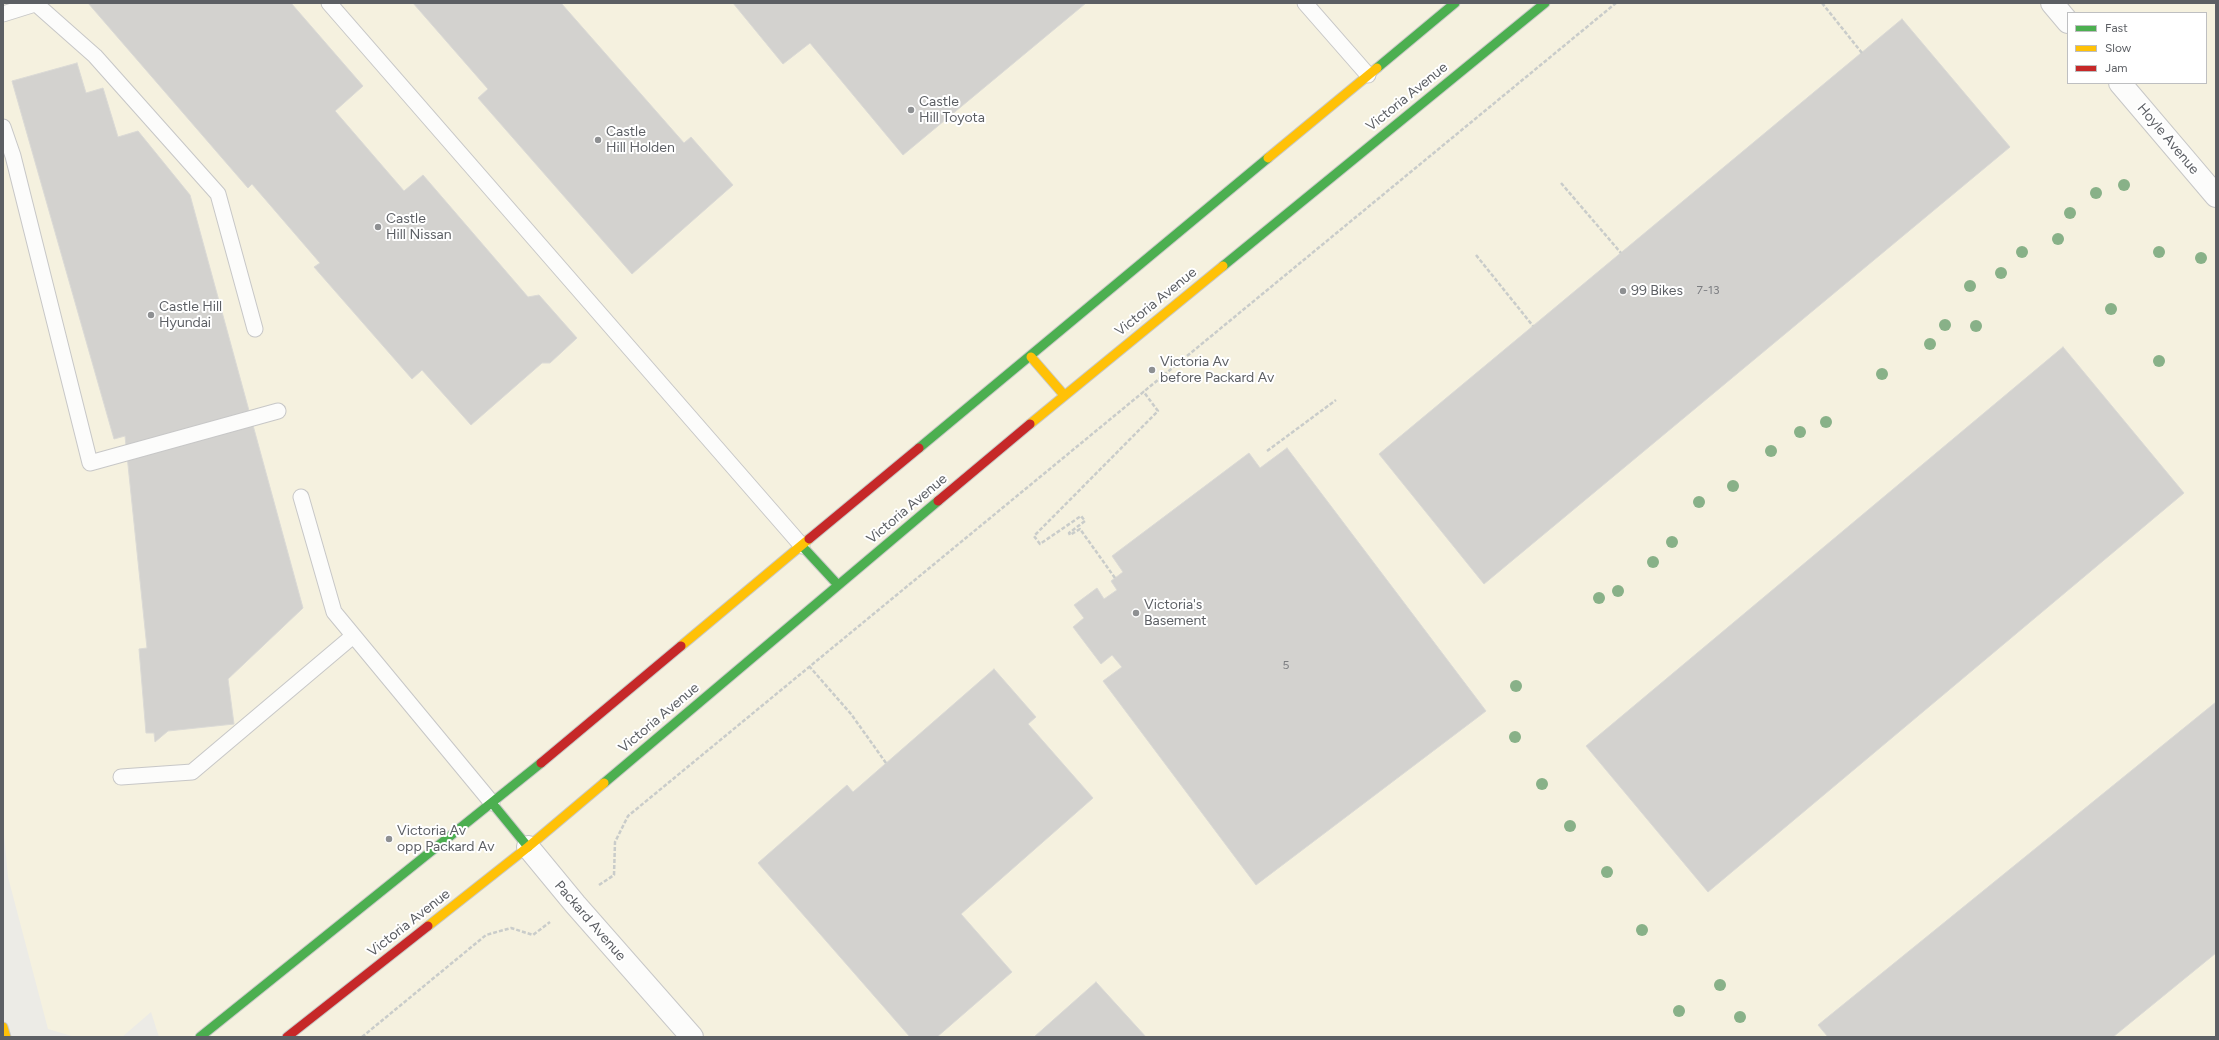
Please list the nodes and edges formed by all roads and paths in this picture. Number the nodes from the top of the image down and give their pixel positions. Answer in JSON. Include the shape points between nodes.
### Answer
{"nodes":[{"id":1,"x":35,"y":3,"type":"edge"},
{"id":2,"x":329,"y":3,"type":"edge"},
{"id":3,"x":1305,"y":3,"type":"edge"},
{"id":4,"x":1455,"y":3,"type":"edge"},
{"id":5,"x":1545,"y":3,"type":"edge"},
{"id":6,"x":1616,"y":3,"type":"edge"},
{"id":7,"x":1822,"y":3,"type":"edge"},
{"id":8,"x":2052,"y":3,"type":"edge"},
{"id":9,"x":3,"y":14,"type":"edge"},
{"id":10,"x":2067,"y":21,"type":"edge"},
{"id":11,"x":1862,"y":53,"type":"dead end"},
{"id":12,"x":1368,"y":75,"type":"junction"},
{"id":13,"x":2121,"y":84,"type":"edge"},
{"id":14,"x":3,"y":127,"type":"edge"},
{"id":15,"x":1561,"y":183,"type":"dead end"},
{"id":16,"x":2216,"y":196,"type":"edge"},
{"id":17,"x":1621,"y":253,"type":"dead end"},
{"id":18,"x":1476,"y":255,"type":"dead end"},
{"id":19,"x":1533,"y":326,"type":"dead end"},
{"id":20,"x":255,"y":329,"type":"dead end"},
{"id":21,"x":1031,"y":357,"type":"junction"},
{"id":22,"x":1143,"y":391,"type":"junction"},
{"id":23,"x":1064,"y":395,"type":"junction"},
{"id":24,"x":1336,"y":400,"type":"dead end"},
{"id":25,"x":278,"y":411,"type":"dead end"},
{"id":26,"x":1267,"y":451,"type":"dead end"},
{"id":27,"x":301,"y":497,"type":"dead end"},
{"id":28,"x":802,"y":546,"type":"junction"},
{"id":29,"x":1115,"y":578,"type":"dead end"},
{"id":30,"x":838,"y":585,"type":"junction"},
{"id":31,"x":353,"y":636,"type":"junction"},
{"id":32,"x":809,"y":666,"type":"junction"},
{"id":33,"x":886,"y":763,"type":"dead end"},
{"id":34,"x":121,"y":777,"type":"dead end"},
{"id":35,"x":492,"y":803,"type":"junction"},
{"id":36,"x":528,"y":847,"type":"junction"},
{"id":37,"x":614,"y":875,"type":"dead end"},
{"id":38,"x":533,"y":935,"type":"dead end"},
{"id":39,"x":3,"y":1027,"type":"edge"},
{"id":40,"x":6,"y":1037,"type":"edge"},
{"id":41,"x":200,"y":1037,"type":"edge"},
{"id":42,"x":287,"y":1037,"type":"edge"},
{"id":43,"x":362,"y":1037,"type":"edge"},
{"id":44,"x":692,"y":1037,"type":"edge"}],
"edges":[{"from":1,"to":9,"type":"lane"},
{"from":1,"to":20,"type":"lane","via":[[95,56],[218,194]]},
{"from":2,"to":28,"type":"lane"},
{"from":3,"to":12,"type":"lane"},
{"from":4,"to":12,"type":"main road"},
{"from":5,"to":23,"type":"main road","name":"Victoria Avenue"},
{"from":6,"to":22,"type":"path"},
{"from":7,"to":11,"type":"path"},
{"from":8,"to":10,"type":"street"},
{"from":12,"to":21,"type":"main road"},
{"from":13,"to":16,"type":"street","name":"Hoyle Avenue"},
{"from":14,"to":25,"type":"lane","via":[[13,156],[90,463]]},
{"from":15,"to":17,"type":"path"},
{"from":18,"to":19,"type":"path"},
{"from":21,"to":23,"type":"main road"},
{"from":21,"to":28,"type":"main road"},
{"from":22,"to":29,"type":"path","via":[[1158,411],[1034,536],[1040,544],[1081,516],[1085,521],[1068,533],[1070,535],[1080,529]]},
{"from":22,"to":32,"type":"path"},
{"from":23,"to":30,"type":"main road","name":"Victoria Avenue"},
{"from":24,"to":26,"type":"path"},
{"from":27,"to":31,"type":"lane","via":[[334,612]]},
{"from":28,"to":30,"type":"main road"},
{"from":28,"to":35,"type":"main road"},
{"from":30,"to":36,"type":"main road","name":"Victoria Avenue"},
{"from":31,"to":34,"type":"lane","via":[[192,772]]},
{"from":31,"to":35,"type":"lane"},
{"from":32,"to":33,"type":"path","via":[[851,714]]},
{"from":32,"to":37,"type":"path","via":[[628,816],[615,842]]},
{"from":35,"to":36,"type":"main road","name":"Packard Avenue"},
{"from":35,"to":41,"type":"main road"},
{"from":36,"to":42,"type":"main road","name":"Victoria Avenue"},
{"from":36,"to":44,"type":"street","name":"Packard Avenue"},
{"from":38,"to":43,"type":"path","via":[[510,928],[486,935]]},
{"from":39,"to":40,"type":"main road"}]}
